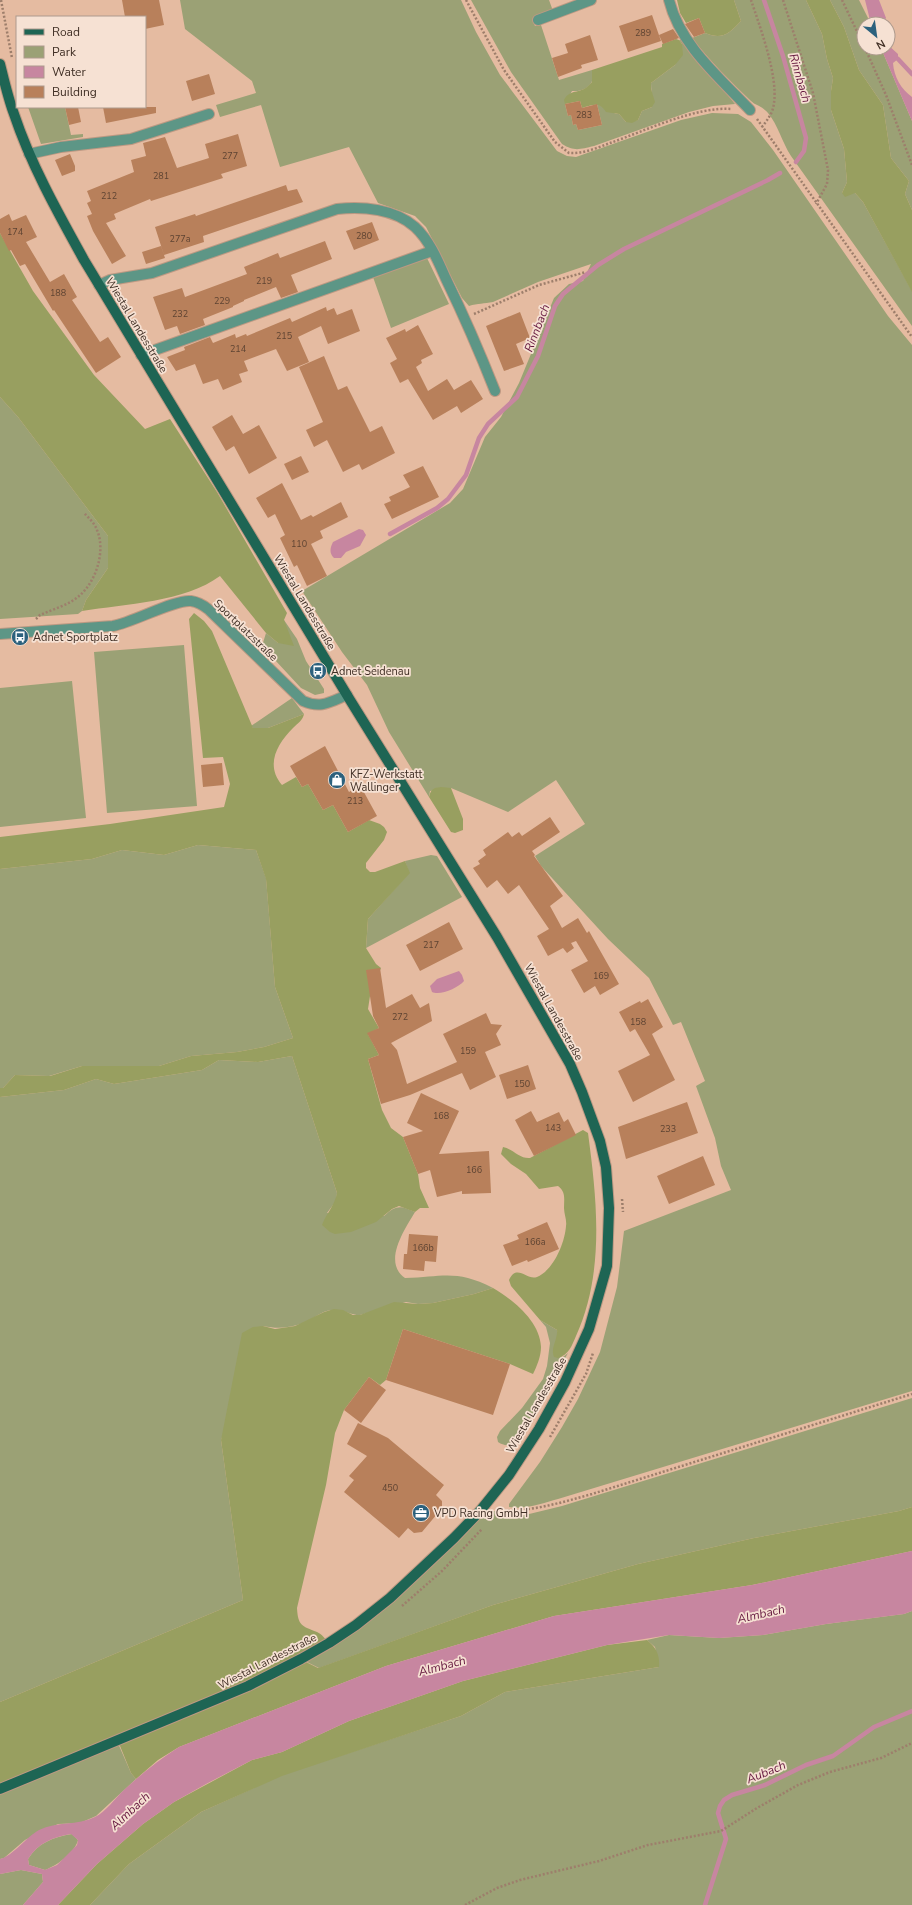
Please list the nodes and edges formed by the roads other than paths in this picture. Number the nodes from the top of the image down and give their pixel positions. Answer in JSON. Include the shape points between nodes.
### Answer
{"nodes":[{"id":1,"x":591,"y":0,"type":"edge"},
{"id":2,"x":669,"y":0,"type":"edge"},
{"id":3,"x":538,"y":20,"type":"dead end"},
{"id":4,"x":0,"y":64,"type":"edge"},
{"id":5,"x":750,"y":110,"type":"road end"},
{"id":6,"x":209,"y":114,"type":"dead end"},
{"id":7,"x":29,"y":154,"type":"junction"},
{"id":8,"x":432,"y":250,"type":"junction"},
{"id":9,"x":99,"y":285,"type":"junction"},
{"id":10,"x":142,"y":355,"type":"junction"},
{"id":11,"x":495,"y":391,"type":"dead end"},
{"id":12,"x":0,"y":634,"type":"edge"},
{"id":13,"x":347,"y":695,"type":"junction"},
{"id":14,"x":0,"y":1789,"type":"edge"}],
"edges":[{"from":1,"to":3,"type":"street"},
{"from":2,"to":5,"type":"street","via":[[675,20],[690,43]]},
{"from":4,"to":7,"type":"main road","name":"Wiestal Landesstraße","via":[[14,114]]},
{"from":6,"to":7,"type":"street","via":[[131,139],[61,147]]},
{"from":7,"to":9,"type":"main road","name":"Wiestal Landesstraße","via":[[66,228]]},
{"from":8,"to":9,"type":"street","via":[[421,234],[406,221],[378,210],[349,207],[325,212],[152,273],[110,280]]},
{"from":8,"to":10,"type":"street"},
{"from":8,"to":11,"type":"street","via":[[465,317]]},
{"from":9,"to":10,"type":"main road","name":"Wiestal Landesstraße"},
{"from":10,"to":13,"type":"main road","name":"Wiestal Landesstraße"},
{"from":12,"to":13,"type":"street","name":"Sportplatzstraße","via":[[113,626],[128,623],[179,602],[192,601],[208,609],[303,701],[315,706]]},
{"from":13,"to":14,"type":"main road","name":"Wiestal Landesstraße","via":[[497,937],[570,1064],[582,1092],[600,1141],[606,1167],[609,1208],[607,1266],[589,1329],[565,1382],[509,1475],[480,1511],[427,1566],[356,1625],[301,1659],[248,1686]]}]}
